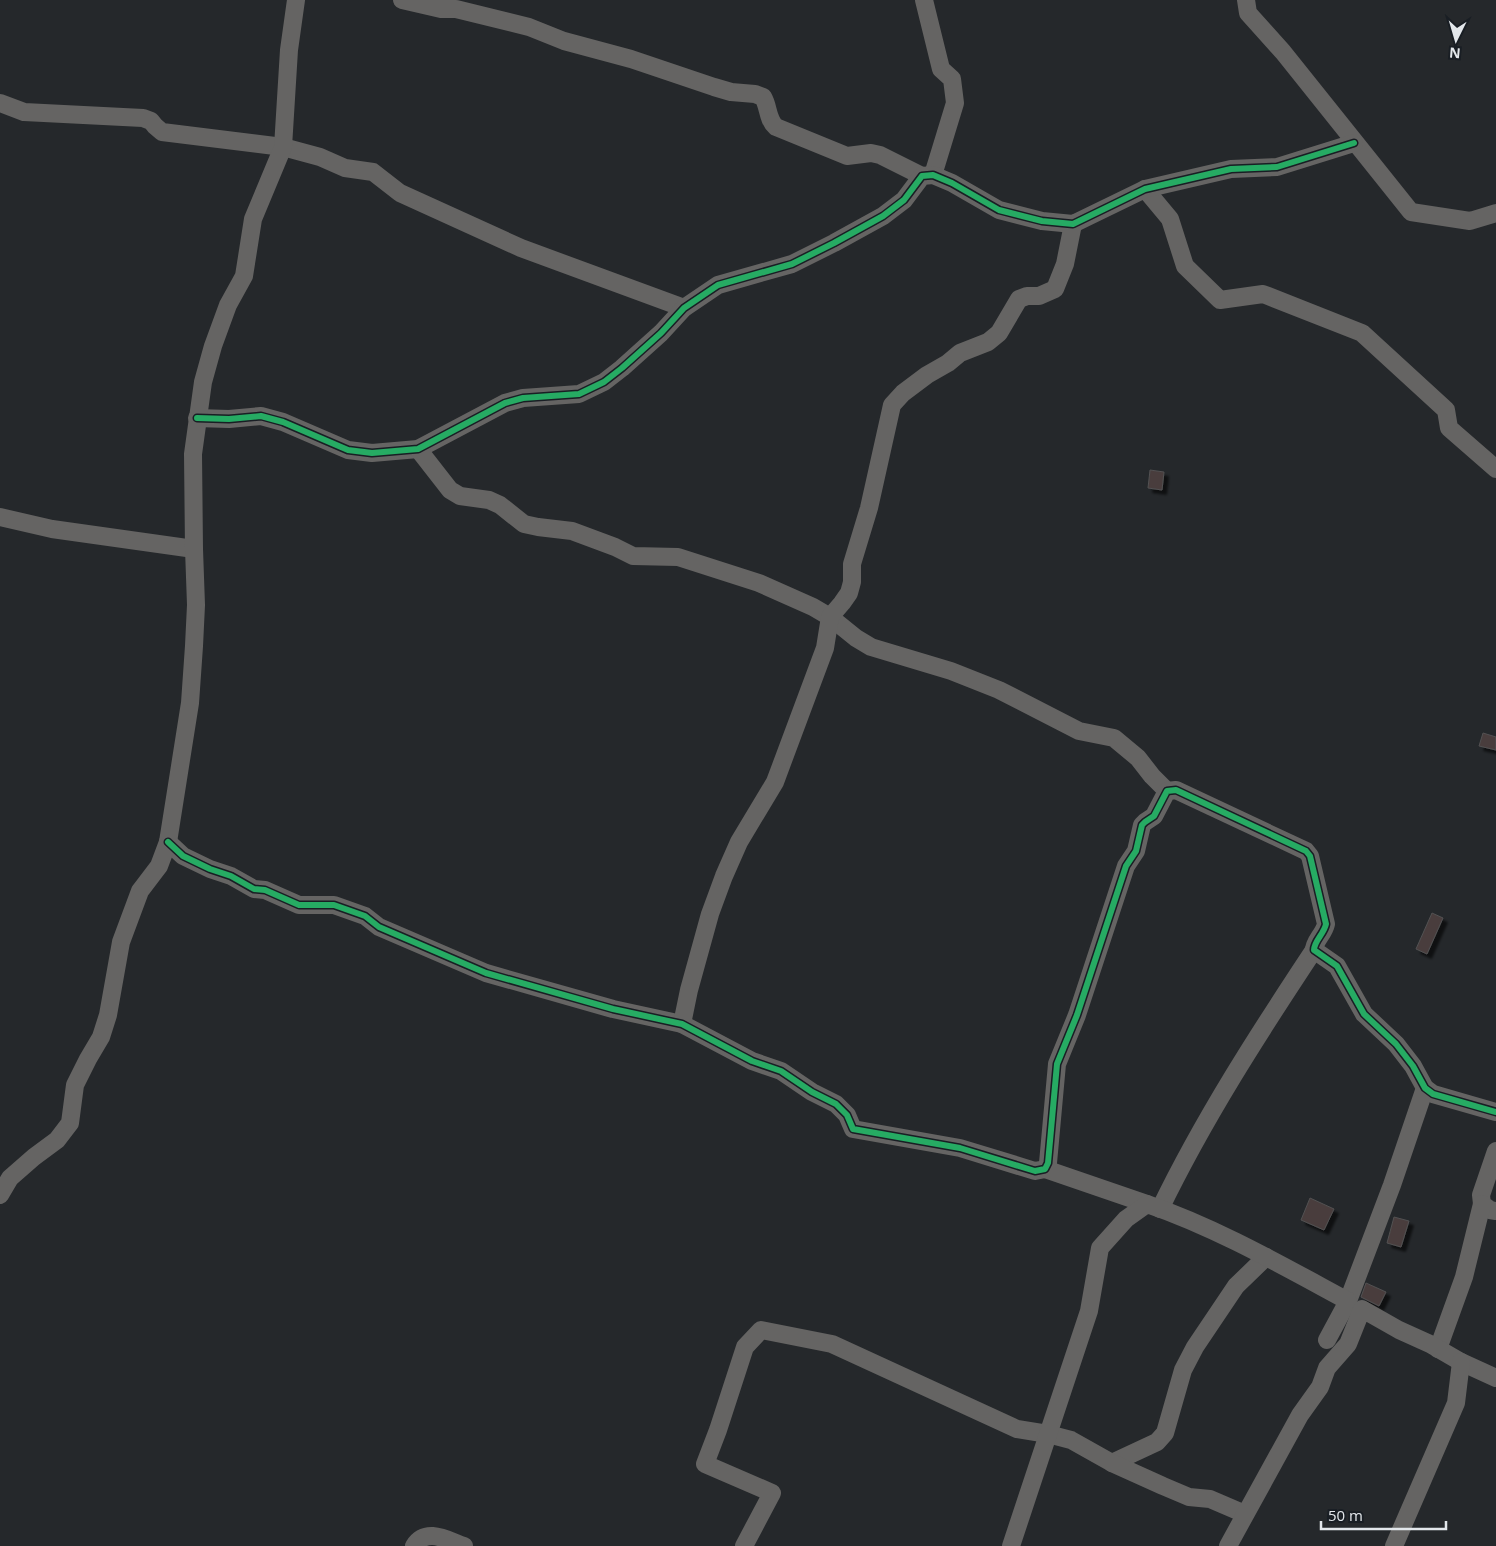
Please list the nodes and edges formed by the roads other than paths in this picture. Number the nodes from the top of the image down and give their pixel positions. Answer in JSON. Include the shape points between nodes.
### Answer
{"nodes":[{"id":1,"x":296,"y":0,"type":"edge"},
{"id":2,"x":402,"y":0,"type":"edge"},
{"id":3,"x":924,"y":0,"type":"edge"},
{"id":4,"x":1246,"y":0,"type":"edge"},
{"id":5,"x":0,"y":103,"type":"edge"},
{"id":6,"x":1354,"y":143,"type":"junction"},
{"id":7,"x":283,"y":147,"type":"junction"},
{"id":8,"x":927,"y":176,"type":"junction"},
{"id":9,"x":1145,"y":189,"type":"junction"},
{"id":10,"x":1496,"y":213,"type":"edge"},
{"id":11,"x":1073,"y":224,"type":"junction"},
{"id":12,"x":684,"y":308,"type":"junction"},
{"id":13,"x":197,"y":418,"type":"junction"},
{"id":14,"x":418,"y":449,"type":"junction"},
{"id":15,"x":1496,"y":469,"type":"edge"},
{"id":16,"x":0,"y":517,"type":"edge"},
{"id":17,"x":194,"y":549,"type":"junction"},
{"id":18,"x":830,"y":617,"type":"junction"},
{"id":19,"x":1167,"y":791,"type":"junction"},
{"id":20,"x":168,"y":842,"type":"junction"},
{"id":21,"x":1314,"y":950,"type":"junction"},
{"id":22,"x":682,"y":1024,"type":"junction"},
{"id":23,"x":1424,"y":1088,"type":"junction"},
{"id":24,"x":1496,"y":1112,"type":"edge"},
{"id":25,"x":1496,"y":1151,"type":"edge"},
{"id":26,"x":1044,"y":1169,"type":"junction"},
{"id":27,"x":0,"y":1195,"type":"edge"},
{"id":28,"x":1154,"y":1206,"type":"junction"},
{"id":29,"x":1489,"y":1208,"type":"edge"},
{"id":30,"x":1266,"y":1257,"type":"junction"},
{"id":31,"x":1348,"y":1301,"type":"junction"},
{"id":32,"x":1327,"y":1340,"type":"dead end"},
{"id":33,"x":1438,"y":1349,"type":"junction"},
{"id":34,"x":1461,"y":1362,"type":"junction"},
{"id":35,"x":1496,"y":1378,"type":"edge"},
{"id":36,"x":1048,"y":1434,"type":"junction"},
{"id":37,"x":1112,"y":1463,"type":"junction"},
{"id":38,"x":1245,"y":1514,"type":"junction"},
{"id":39,"x":414,"y":1546,"type":"edge"},
{"id":40,"x":464,"y":1546,"type":"edge"},
{"id":41,"x":744,"y":1546,"type":"edge"},
{"id":42,"x":1011,"y":1546,"type":"edge"},
{"id":43,"x":1228,"y":1546,"type":"edge"},
{"id":44,"x":1394,"y":1546,"type":"edge"}],
"edges":[{"from":1,"to":7,"type":"street","via":[[289,50]]},
{"from":2,"to":8,"type":"street","via":[[529,27],[714,88],[755,94],[763,97],[770,122],[776,126],[847,156],[880,155]]},
{"from":3,"to":8,"type":"street","via":[[942,69],[952,79],[956,103]]},
{"from":4,"to":6,"type":"street","via":[[1248,12]]},
{"from":5,"to":7,"type":"street","via":[[24,112],[143,118],[162,132]]},
{"from":6,"to":9,"type":"street","via":[[1277,167],[1231,169]]},
{"from":6,"to":10,"type":"street","via":[[1410,212],[1470,221]]},
{"from":7,"to":12,"type":"street","via":[[345,168],[373,172],[400,193],[521,248]]},
{"from":7,"to":13,"type":"street","via":[[253,219],[244,276],[228,305],[213,346],[202,382]]},
{"from":8,"to":11,"type":"street","via":[[952,183],[999,210],[1042,221]]},
{"from":8,"to":12,"type":"street","via":[[883,216],[792,264],[718,284]]},
{"from":9,"to":11,"type":"street"},
{"from":9,"to":15,"type":"street","via":[[1170,219],[1185,266],[1220,300],[1263,294],[1362,332],[1446,410],[1449,428]]},
{"from":11,"to":18,"type":"street","via":[[1065,264],[1055,289],[1019,299],[999,333],[927,375],[892,405],[869,508],[852,564],[849,593]]},
{"from":12,"to":14,"type":"street","via":[[661,333],[604,382],[579,394],[523,398],[506,403]]},
{"from":13,"to":14,"type":"street","via":[[261,416],[348,450],[372,453]]},
{"from":13,"to":17,"type":"street","via":[[193,454]]},
{"from":14,"to":18,"type":"street","via":[[450,490],[460,496],[500,505],[524,524],[572,531],[633,556],[678,557],[705,564],[759,583]]},
{"from":16,"to":17,"type":"street"},
{"from":17,"to":20,"type":"street","via":[[196,605],[190,693]]},
{"from":18,"to":19,"type":"street","via":[[871,646],[999,690],[1079,731],[1114,738],[1138,758]]},
{"from":18,"to":22,"type":"street","via":[[825,648],[775,782],[739,842],[716,898]]},
{"from":19,"to":21,"type":"street","via":[[1176,790],[1306,851],[1310,856],[1326,924]]},
{"from":19,"to":26,"type":"street","via":[[1154,816],[1142,825],[1136,850],[1126,866],[1057,1064],[1048,1163]]},
{"from":20,"to":22,"type":"street","via":[[183,856],[254,889],[265,890],[299,905],[334,905],[365,916],[379,927],[486,973],[613,1009]]},
{"from":20,"to":27,"type":"street","via":[[159,866],[140,891],[121,942],[108,1015],[101,1037],[75,1085],[70,1123],[57,1140],[10,1178]]},
{"from":21,"to":23,"type":"street","via":[[1337,966],[1364,1014],[1396,1044]]},
{"from":21,"to":28,"type":"street","via":[[1263,1026],[1178,1172]]},
{"from":22,"to":26,"type":"street","via":[[752,1062],[781,1071],[836,1104],[847,1115],[853,1130],[960,1148],[1035,1171]]},
{"from":23,"to":24,"type":"street","via":[[1433,1094]]},
{"from":23,"to":31,"type":"street"},
{"from":25,"to":29,"type":"street","via":[[1481,1195]]},
{"from":26,"to":28,"type":"street"},
{"from":28,"to":30,"type":"street"},
{"from":28,"to":36,"type":"street","via":[[1126,1219],[1100,1248],[1089,1311]]},
{"from":29,"to":33,"type":"street"},
{"from":30,"to":31,"type":"street"},
{"from":30,"to":37,"type":"street","via":[[1236,1286],[1195,1347],[1183,1370],[1165,1433],[1156,1442]]},
{"from":31,"to":32,"type":"street"},
{"from":33,"to":34,"type":"street"},
{"from":33,"to":38,"type":"street","via":[[1362,1309],[1348,1344],[1327,1368],[1320,1387],[1300,1415]]},
{"from":34,"to":35,"type":"street"},
{"from":34,"to":44,"type":"street","via":[[1456,1403]]},
{"from":36,"to":37,"type":"street","via":[[1071,1440]]},
{"from":36,"to":41,"type":"street","via":[[1017,1429],[832,1344],[761,1330],[745,1347],[705,1464],[772,1493]]},
{"from":36,"to":42,"type":"street"},
{"from":37,"to":38,"type":"street","via":[[1189,1497],[1210,1499]]},
{"from":38,"to":43,"type":"street"},
{"from":39,"to":40,"type":"street","via":[[428,1535]]}]}
